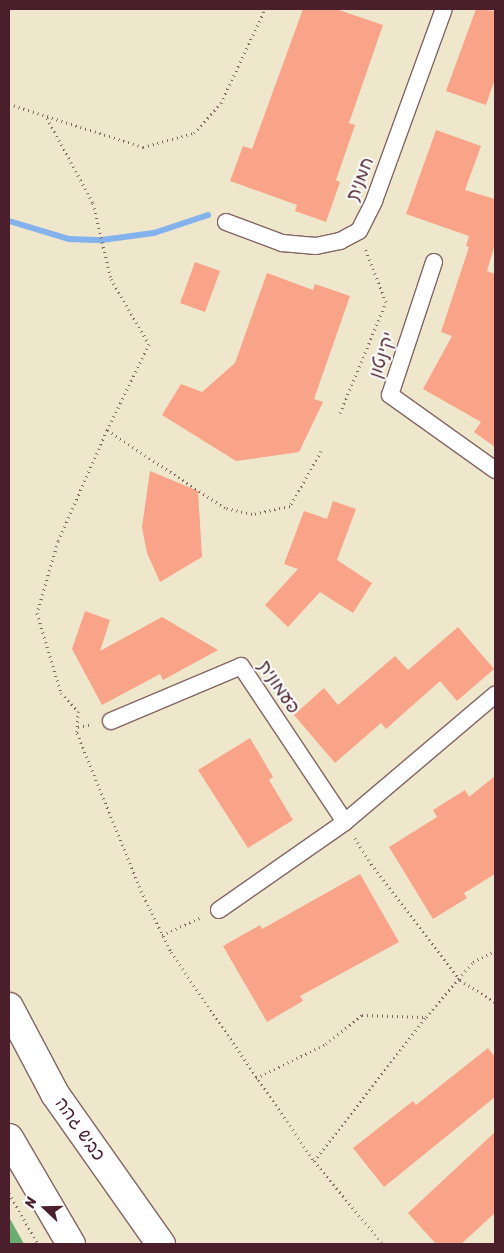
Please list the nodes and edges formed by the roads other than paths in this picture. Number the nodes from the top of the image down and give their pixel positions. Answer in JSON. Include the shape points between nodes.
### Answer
{"nodes":[{"id":1,"x":444,"y":9,"type":"edge"},
{"id":2,"x":226,"y":222,"type":"dead end"},
{"id":3,"x":434,"y":262,"type":"dead end"},
{"id":4,"x":495,"y":470,"type":"edge"},
{"id":5,"x":495,"y":695,"type":"edge"},
{"id":6,"x":111,"y":721,"type":"dead end"},
{"id":7,"x":345,"y":822,"type":"junction"},
{"id":8,"x":219,"y":910,"type":"road end"},
{"id":9,"x":9,"y":1007,"type":"edge"},
{"id":10,"x":9,"y":1138,"type":"edge"},
{"id":11,"x":71,"y":1244,"type":"edge"},
{"id":12,"x":161,"y":1244,"type":"edge"}],
"edges":[{"from":1,"to":2,"type":"street","name":"חמנית","via":[[374,201],[359,231],[340,241],[316,246],[282,243]]},
{"from":3,"to":4,"type":"street","name":"יקינטון","via":[[390,395]]},
{"from":5,"to":7,"type":"street"},
{"from":6,"to":7,"type":"street","name":"פעמונית","via":[[241,666]]},
{"from":7,"to":8,"type":"street"},
{"from":9,"to":12,"type":"highway","name":"כביש גהה","via":[[54,1094]]},
{"from":10,"to":11,"type":"highway"}]}
